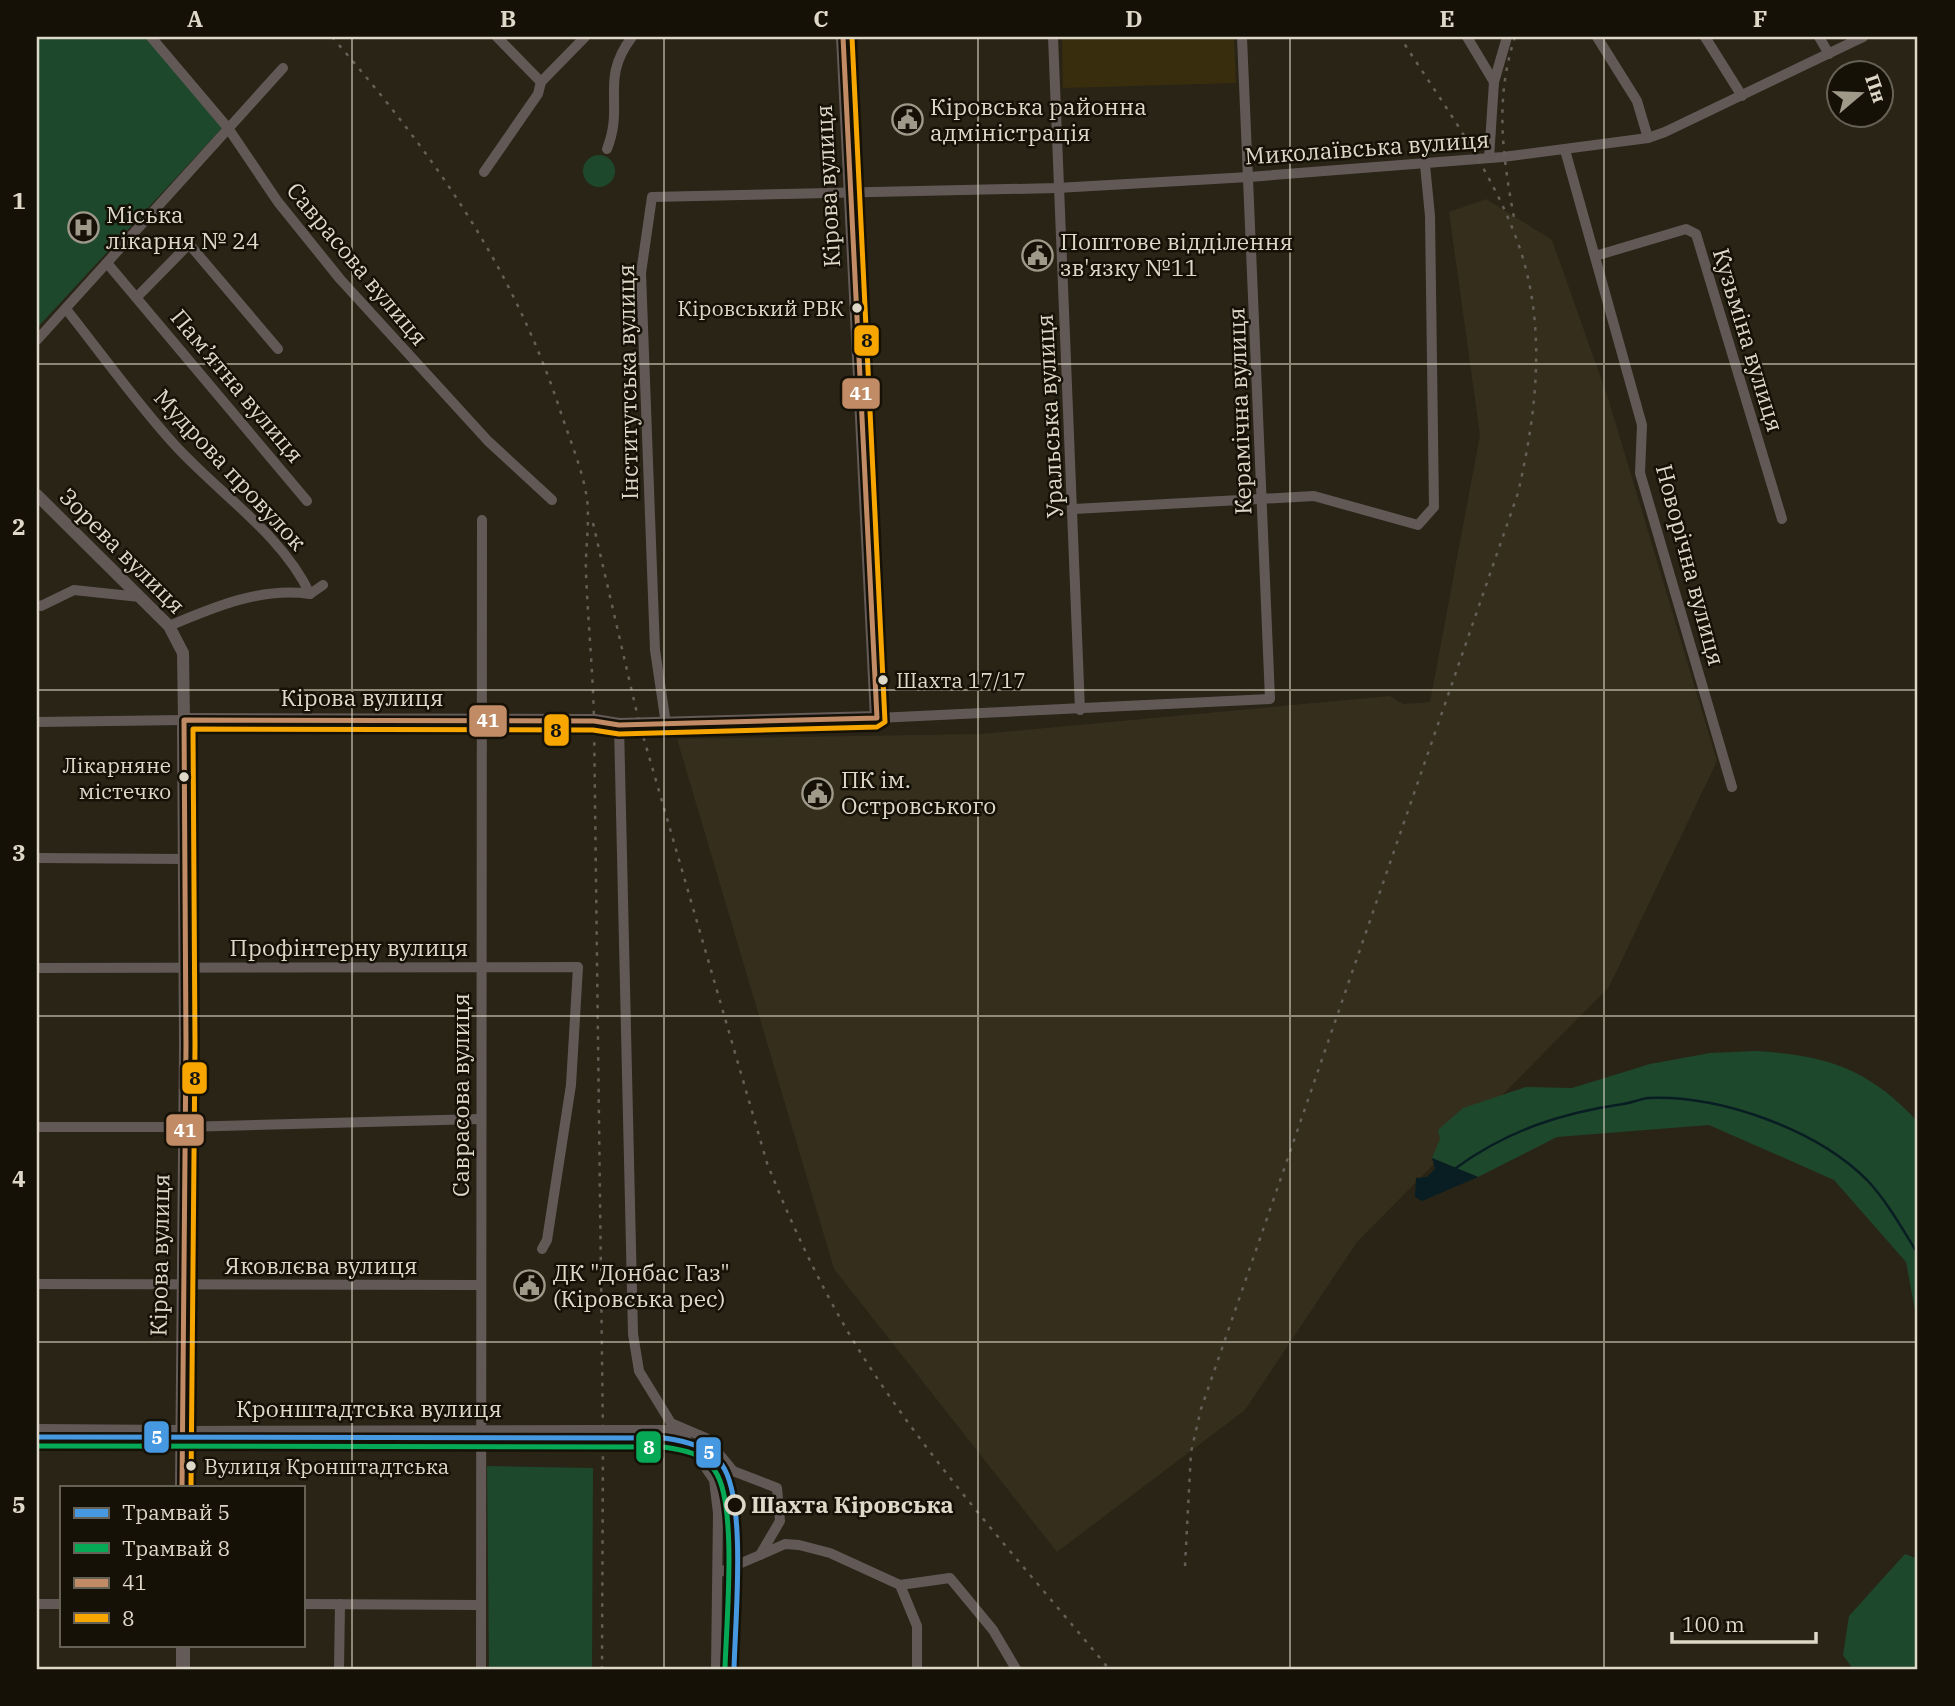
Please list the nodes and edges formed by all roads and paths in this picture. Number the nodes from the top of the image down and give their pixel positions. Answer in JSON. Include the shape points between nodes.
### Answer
{"nodes":[{"id":1,"x":151,"y":37,"type":"edge"},
{"id":2,"x":497,"y":37,"type":"edge"},
{"id":3,"x":585,"y":37,"type":"edge"},
{"id":4,"x":632,"y":37,"type":"edge"},
{"id":5,"x":843,"y":37,"type":"edge"},
{"id":6,"x":1053,"y":37,"type":"edge"},
{"id":7,"x":1242,"y":37,"type":"edge"},
{"id":8,"x":1467,"y":37,"type":"edge"},
{"id":9,"x":1507,"y":37,"type":"edge"},
{"id":10,"x":1597,"y":37,"type":"edge"},
{"id":11,"x":1705,"y":37,"type":"edge"},
{"id":12,"x":1819,"y":37,"type":"edge"},
{"id":13,"x":1863,"y":37,"type":"edge"},
{"id":14,"x":1829,"y":54,"type":"junction"},
{"id":15,"x":283,"y":68,"type":"dead end"},
{"id":16,"x":541,"y":82,"type":"junction"},
{"id":17,"x":1494,"y":82,"type":"junction"},
{"id":18,"x":1742,"y":96,"type":"junction"},
{"id":19,"x":228,"y":128,"type":"junction"},
{"id":20,"x":1648,"y":138,"type":"junction"},
{"id":21,"x":607,"y":149,"type":"dead end"},
{"id":22,"x":1565,"y":150,"type":"junction"},
{"id":23,"x":1489,"y":158,"type":"junction"},
{"id":24,"x":1425,"y":165,"type":"junction"},
{"id":25,"x":484,"y":172,"type":"dead end"},
{"id":26,"x":1249,"y":177,"type":"junction"},
{"id":27,"x":1057,"y":188,"type":"junction"},
{"id":28,"x":851,"y":193,"type":"junction"},
{"id":29,"x":1595,"y":256,"type":"junction"},
{"id":30,"x":107,"y":264,"type":"junction"},
{"id":31,"x":138,"y":296,"type":"junction"},
{"id":32,"x":66,"y":309,"type":"junction"},
{"id":33,"x":37,"y":340,"type":"edge"},
{"id":34,"x":278,"y":349,"type":"dead end"},
{"id":35,"x":37,"y":497,"type":"edge"},
{"id":36,"x":1263,"y":499,"type":"junction"},
{"id":37,"x":552,"y":500,"type":"dead end"},
{"id":38,"x":307,"y":501,"type":"dead end"},
{"id":39,"x":1074,"y":509,"type":"junction"},
{"id":40,"x":1782,"y":519,"type":"dead end"},
{"id":41,"x":482,"y":520,"type":"dead end"},
{"id":42,"x":323,"y":585,"type":"dead end"},
{"id":43,"x":310,"y":594,"type":"junction"},
{"id":44,"x":141,"y":597,"type":"junction"},
{"id":45,"x":37,"y":605,"type":"edge"},
{"id":46,"x":169,"y":625,"type":"junction"},
{"id":47,"x":1080,"y":709,"type":"junction"},
{"id":48,"x":877,"y":718,"type":"junction"},
{"id":49,"x":184,"y":720,"type":"junction"},
{"id":50,"x":481,"y":721,"type":"junction"},
{"id":51,"x":37,"y":722,"type":"edge"},
{"id":52,"x":619,"y":724,"type":"junction"},
{"id":53,"x":666,"y":724,"type":"junction"},
{"id":54,"x":1731,"y":788,"type":"dead end"},
{"id":55,"x":37,"y":858,"type":"edge"},
{"id":56,"x":185,"y":859,"type":"junction"},
{"id":57,"x":481,"y":967,"type":"junction"},
{"id":58,"x":37,"y":968,"type":"edge"},
{"id":59,"x":185,"y":968,"type":"junction"},
{"id":60,"x":480,"y":1119,"type":"junction"},
{"id":61,"x":37,"y":1127,"type":"edge"},
{"id":62,"x":184,"y":1127,"type":"junction"},
{"id":63,"x":542,"y":1249,"type":"dead end"},
{"id":64,"x":37,"y":1284,"type":"edge"},
{"id":65,"x":479,"y":1285,"type":"junction"},
{"id":66,"x":185,"y":1286,"type":"junction"},
{"id":67,"x":483,"y":1429,"type":"junction"},
{"id":68,"x":37,"y":1430,"type":"edge"},
{"id":69,"x":181,"y":1431,"type":"junction"},
{"id":70,"x":182,"y":1486,"type":"edge"},
{"id":71,"x":760,"y":1555,"type":"junction"},
{"id":72,"x":718,"y":1573,"type":"junction"},
{"id":73,"x":900,"y":1585,"type":"junction"},
{"id":74,"x":37,"y":1604,"type":"edge"},
{"id":75,"x":60,"y":1604,"type":"edge"},
{"id":76,"x":304,"y":1604,"type":"edge"},
{"id":77,"x":340,"y":1604,"type":"junction"},
{"id":78,"x":480,"y":1605,"type":"junction"},
{"id":79,"x":183,"y":1646,"type":"edge"},
{"id":80,"x":183,"y":1669,"type":"edge"},
{"id":81,"x":339,"y":1669,"type":"edge"},
{"id":82,"x":481,"y":1669,"type":"edge"},
{"id":83,"x":716,"y":1669,"type":"edge"},
{"id":84,"x":917,"y":1669,"type":"edge"},
{"id":85,"x":1016,"y":1669,"type":"edge"}],
"edges":[{"from":1,"to":19,"type":"street","name":"Саврасова вулиця"},
{"from":2,"to":16,"type":"street"},
{"from":3,"to":16,"type":"street"},
{"from":4,"to":21,"type":"street","via":[[612,74],[614,132]]},
{"from":5,"to":28,"type":"main road","name":"Кірова вулиця"},
{"from":6,"to":27,"type":"street","name":"Уральська вулиця"},
{"from":7,"to":26,"type":"street","name":"Керамічна вулиця"},
{"from":8,"to":17,"type":"street"},
{"from":9,"to":17,"type":"street"},
{"from":10,"to":20,"type":"street","via":[[1637,101]]},
{"from":11,"to":18,"type":"street"},
{"from":12,"to":14,"type":"street"},
{"from":13,"to":14,"type":"street","name":"Миколаївська вулиця"},
{"from":14,"to":18,"type":"street","name":"Миколаївська вулиця"},
{"from":15,"to":19,"type":"street"},
{"from":16,"to":25,"type":"street"},
{"from":17,"to":23,"type":"street"},
{"from":18,"to":20,"type":"street","name":"Миколаївська вулиця"},
{"from":19,"to":30,"type":"street"},
{"from":19,"to":37,"type":"street","name":"Саврасова вулиця","via":[[278,202],[340,279],[488,441]]},
{"from":20,"to":22,"type":"street","name":"Миколаївська вулиця"},
{"from":22,"to":23,"type":"street","name":"Миколаївська вулиця"},
{"from":22,"to":29,"type":"street","name":"Новорічна вулиця"},
{"from":23,"to":24,"type":"street","name":"Миколаївська вулиця"},
{"from":24,"to":26,"type":"street","name":"Миколаївська вулиця"},
{"from":24,"to":36,"type":"street","via":[[1430,216],[1434,507],[1419,525],[1314,496]]},
{"from":26,"to":27,"type":"street","name":"Миколаївська вулиця"},
{"from":26,"to":36,"type":"street","name":"Керамічна вулиця"},
{"from":27,"to":28,"type":"street","name":"Миколаївська вулиця"},
{"from":27,"to":39,"type":"street","name":"Уральська вулиця"},
{"from":28,"to":48,"type":"main road","name":"Кірова вулиця"},
{"from":28,"to":53,"type":"street","name":"Інститутська вулиця","via":[[652,197],[641,273],[655,650]]},
{"from":29,"to":40,"type":"street","name":"Кузьміна вулиця","via":[[1686,229],[1696,234]]},
{"from":29,"to":54,"type":"street","name":"Новорічна вулиця","via":[[1642,425],[1640,473]]},
{"from":30,"to":31,"type":"street","name":"Пам’ятна вулиця"},
{"from":30,"to":32,"type":"street"},
{"from":31,"to":34,"type":"street","via":[[190,244]]},
{"from":31,"to":38,"type":"street","name":"Пам’ятна вулиця"},
{"from":32,"to":33,"type":"street"},
{"from":32,"to":43,"type":"street","name":"Мудрова провулок","via":[[172,441],[267,535]]},
{"from":35,"to":44,"type":"street","name":"Зорева вулиця"},
{"from":36,"to":39,"type":"street"},
{"from":36,"to":47,"type":"street","name":"Керамічна вулиця","via":[[1269,699]]},
{"from":39,"to":47,"type":"street","name":"Уральська вулиця"},
{"from":41,"to":50,"type":"street","name":"Саврасова вулиця"},
{"from":42,"to":43,"type":"street"},
{"from":43,"to":46,"type":"street","via":[[289,591],[229,600]]},
{"from":44,"to":45,"type":"street","via":[[74,590]]},
{"from":44,"to":46,"type":"street","name":"Зорева вулиця"},
{"from":46,"to":49,"type":"street","name":"Зорева вулиця","via":[[183,653]]},
{"from":47,"to":48,"type":"street"},
{"from":48,"to":53,"type":"main road","name":"Кірова вулиця"},
{"from":49,"to":50,"type":"main road","name":"Кірова вулиця"},
{"from":49,"to":51,"type":"street"},
{"from":49,"to":56,"type":"main road","name":"Кірова вулиця"},
{"from":50,"to":52,"type":"main road","name":"Кірова вулиця"},
{"from":50,"to":57,"type":"street","name":"Саврасова вулиця"},
{"from":52,"to":53,"type":"main road","name":"Кірова вулиця"},
{"from":52,"to":71,"type":"street","via":[[632,1334],[639,1371],[671,1423],[706,1438],[733,1471],[777,1488],[780,1521]]},
{"from":55,"to":56,"type":"street"},
{"from":56,"to":59,"type":"main road","name":"Кірова вулиця"},
{"from":57,"to":59,"type":"street","name":"Профінтерну вулиця"},
{"from":57,"to":60,"type":"street","name":"Саврасова вулиця"},
{"from":57,"to":63,"type":"street","name":"Профінтерну вулиця","via":[[578,967],[571,1085]]},
{"from":58,"to":59,"type":"street","name":"Профінтерну вулиця"},
{"from":59,"to":62,"type":"main road","name":"Кірова вулиця"},
{"from":60,"to":62,"type":"street"},
{"from":60,"to":65,"type":"street","name":"Саврасова вулиця"},
{"from":61,"to":62,"type":"street"},
{"from":62,"to":66,"type":"main road","name":"Кірова вулиця"},
{"from":64,"to":66,"type":"street","name":"Яковлєва вулиця"},
{"from":65,"to":66,"type":"street","name":"Яковлєва вулиця"},
{"from":65,"to":67,"type":"street","name":"Саврасова вулиця"},
{"from":66,"to":69,"type":"main road","name":"Кірова вулиця"},
{"from":67,"to":69,"type":"street","name":"Кронштадтська вулиця"},
{"from":67,"to":72,"type":"street","name":"Кронштадтська вулиця","bridge":true,"via":[[671,1430],[684,1436],[714,1480]]},
{"from":67,"to":78,"type":"street","name":"Саврасова вулиця"},
{"from":68,"to":69,"type":"street","name":"Кронштадтська вулиця"},
{"from":69,"to":70,"type":"main road","name":"Кірова вулиця"},
{"from":71,"to":72,"type":"street"},
{"from":71,"to":73,"type":"street","via":[[785,1545],[830,1553]]},
{"from":72,"to":83,"type":"street"},
{"from":73,"to":84,"type":"street","via":[[917,1626]]},
{"from":73,"to":85,"type":"street","via":[[950,1578],[993,1630]]},
{"from":74,"to":75,"type":"street"},
{"from":76,"to":77,"type":"street"},
{"from":77,"to":78,"type":"street"},
{"from":77,"to":81,"type":"street"},
{"from":78,"to":82,"type":"street","name":"Саврасова вулиця"},
{"from":79,"to":80,"type":"main road"}]}
